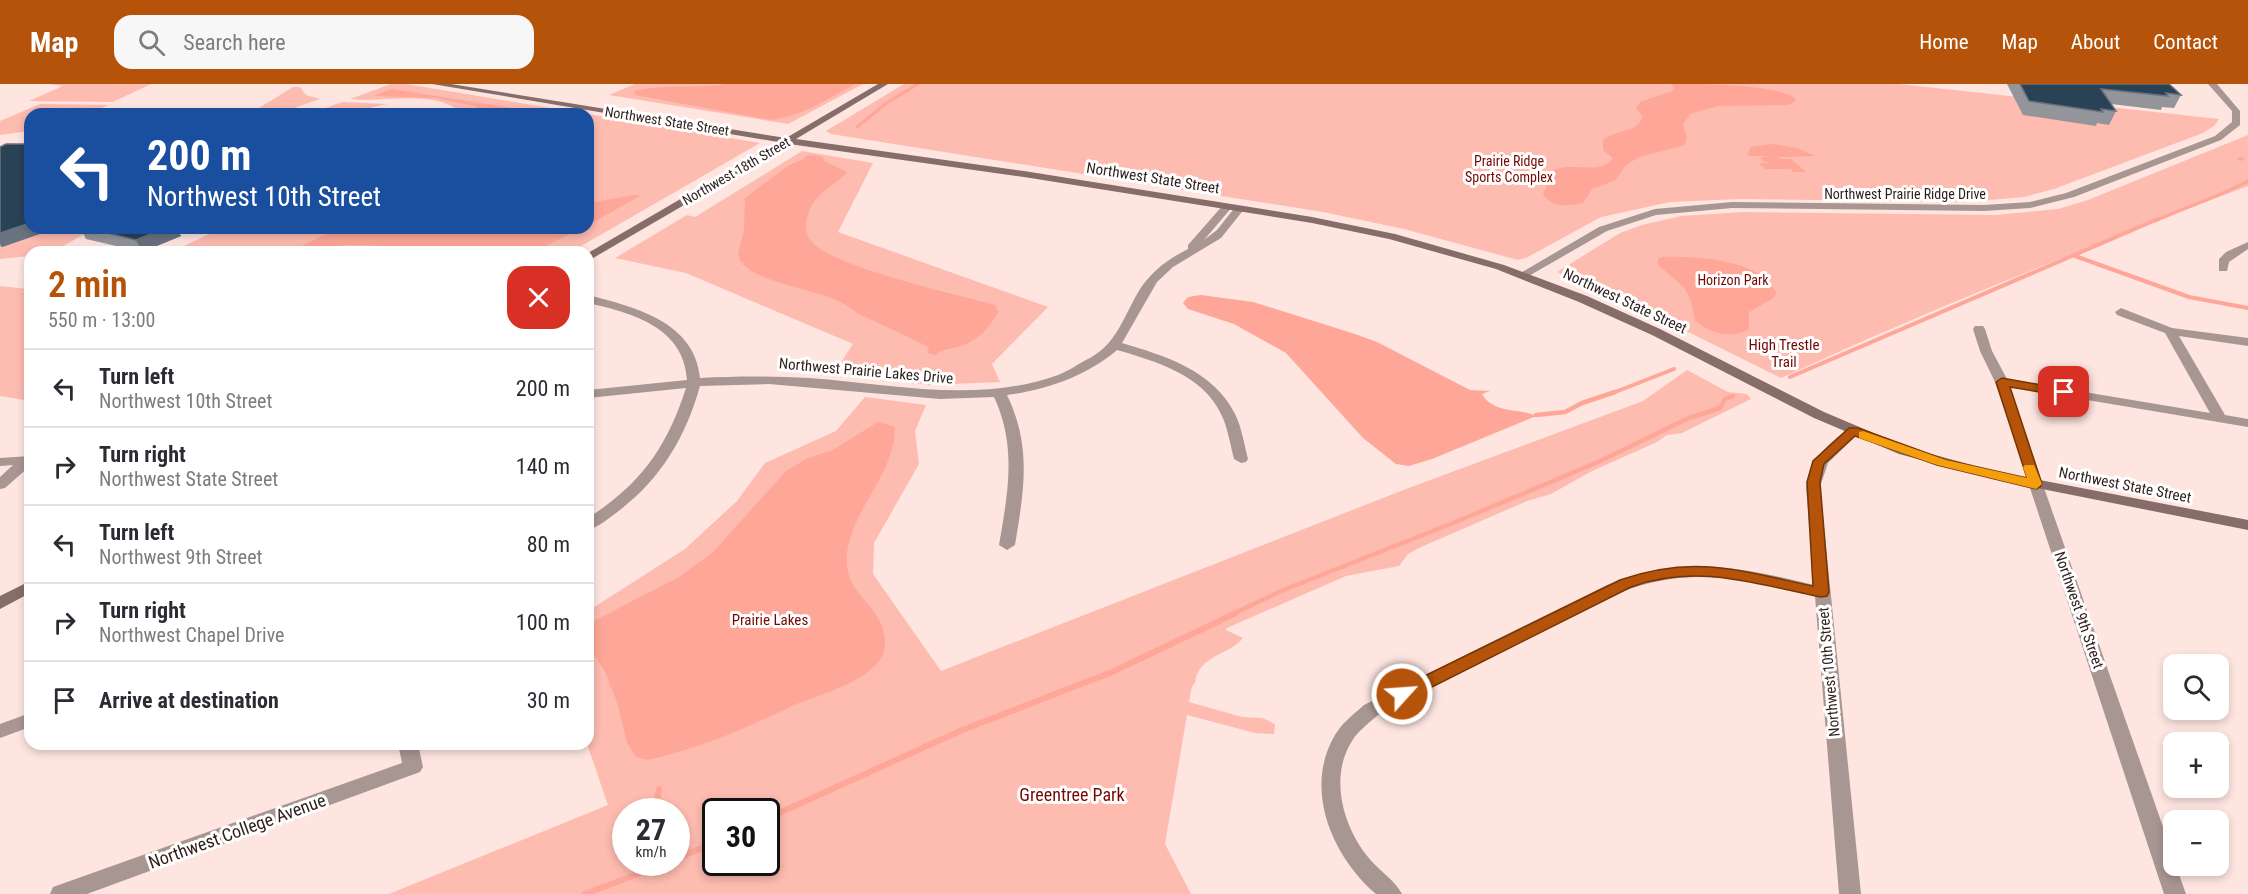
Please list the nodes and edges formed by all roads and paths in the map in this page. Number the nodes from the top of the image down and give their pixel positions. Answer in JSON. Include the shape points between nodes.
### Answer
{"nodes":[{"id":1,"x":436,"y":84,"type":"edge"},
{"id":2,"x":487,"y":84,"type":"edge"},
{"id":3,"x":884,"y":84,"type":"edge"},
{"id":4,"x":2212,"y":84,"type":"edge"},
{"id":5,"x":584,"y":108,"type":"edge"},
{"id":6,"x":594,"y":110,"type":"edge"},
{"id":7,"x":798,"y":135,"type":"junction"},
{"id":8,"x":788,"y":141,"type":"junction"},
{"id":9,"x":970,"y":166,"type":"junction"},
{"id":10,"x":1228,"y":206,"type":"junction"},
{"id":11,"x":1240,"y":208,"type":"junction"},
{"id":12,"x":2248,"y":245,"type":"edge"},
{"id":13,"x":1190,"y":250,"type":"junction"},
{"id":14,"x":594,"y":254,"type":"edge"},
{"id":15,"x":2223,"y":269,"type":"dead end"},
{"id":16,"x":1523,"y":275,"type":"junction"},
{"id":17,"x":594,"y":301,"type":"edge"},
{"id":18,"x":2121,"y":312,"type":"dead end"},
{"id":19,"x":1979,"y":328,"type":"dead end"},
{"id":20,"x":2170,"y":331,"type":"junction"},
{"id":21,"x":2248,"y":342,"type":"edge"},
{"id":22,"x":1115,"y":345,"type":"junction"},
{"id":23,"x":2002,"y":382,"type":"junction"},
{"id":24,"x":694,"y":383,"type":"junction"},
{"id":25,"x":594,"y":393,"type":"edge"},
{"id":26,"x":999,"y":393,"type":"junction"},
{"id":27,"x":2220,"y":418,"type":"junction"},
{"id":28,"x":2248,"y":423,"type":"edge"},
{"id":29,"x":1854,"y":431,"type":"junction"},
{"id":30,"x":1241,"y":459,"type":"dead end"},
{"id":31,"x":24,"y":460,"type":"edge"},
{"id":32,"x":0,"y":462,"type":"edge"},
{"id":33,"x":24,"y":464,"type":"edge"},
{"id":34,"x":2036,"y":484,"type":"junction"},
{"id":35,"x":0,"y":485,"type":"edge"},
{"id":36,"x":594,"y":520,"type":"edge"},
{"id":37,"x":2248,"y":525,"type":"edge"},
{"id":38,"x":1007,"y":545,"type":"dead end"},
{"id":39,"x":24,"y":589,"type":"edge"},
{"id":40,"x":1821,"y":592,"type":"junction"},
{"id":41,"x":0,"y":603,"type":"edge"},
{"id":42,"x":24,"y":722,"type":"edge"},
{"id":43,"x":0,"y":731,"type":"edge"},
{"id":44,"x":409,"y":750,"type":"edge"},
{"id":45,"x":61,"y":894,"type":"edge"},
{"id":46,"x":1392,"y":894,"type":"edge"},
{"id":47,"x":1850,"y":894,"type":"edge"},
{"id":48,"x":2175,"y":894,"type":"edge"}],
"edges":[{"from":1,"to":5,"type":"main road","name":"Northwest State Street"},
{"from":2,"to":7,"type":"main road","name":"Northwest State Street"},
{"from":3,"to":7,"type":"main road","name":"Northwest 18th Street"},
{"from":4,"to":16,"type":"street","name":"Northwest Prairie Ridge Drive","via":[[2236,111],[2233,129],[2061,198],[1984,208],[1674,209],[1610,225]]},
{"from":6,"to":8,"type":"main road","name":"Northwest State Street"},
{"from":7,"to":8,"type":"main road","name":"Northwest 18th Street"},
{"from":7,"to":9,"type":"main road","name":"Northwest State Street"},
{"from":8,"to":9,"type":"main road","name":"Northwest State Street"},
{"from":8,"to":14,"type":"main road","name":"Northwest 18th Street"},
{"from":9,"to":10,"type":"main road","name":"Northwest State Street"},
{"from":10,"to":11,"type":"main road","name":"Northwest State Street"},
{"from":10,"to":13,"type":"street","name":"Northwest Prairie Lakes Drive"},
{"from":11,"to":13,"type":"street","name":"Northwest Prairie Lakes Drive","via":[[1217,236]]},
{"from":11,"to":16,"type":"main road","name":"Northwest State Street","via":[[1391,236]]},
{"from":12,"to":15,"type":"street","via":[[2230,254],[2223,261]]},
{"from":13,"to":22,"type":"street","name":"Northwest Prairie Lakes Drive","via":[[1146,286],[1128,328]]},
{"from":16,"to":29,"type":"main road","name":"Northwest State Street","via":[[1620,314]]},
{"from":17,"to":24,"type":"street","via":[[633,311],[668,330],[685,349]]},
{"from":18,"to":20,"type":"street"},
{"from":19,"to":23,"type":"street","name":"Northwest 9th Street"},
{"from":20,"to":21,"type":"street"},
{"from":20,"to":27,"type":"street"},
{"from":22,"to":26,"type":"street","name":"Northwest Prairie Lakes Drive","via":[[1069,374]]},
{"from":22,"to":30,"type":"street","via":[[1163,360],[1209,389],[1228,415]]},
{"from":23,"to":27,"type":"street"},
{"from":23,"to":34,"type":"street","name":"Northwest 9th Street"},
{"from":24,"to":25,"type":"street","name":"Northwest Prairie Lakes Drive"},
{"from":24,"to":26,"type":"street","name":"Northwest Prairie Lakes Drive","via":[[787,381],[924,395]]},
{"from":24,"to":36,"type":"street","via":[[670,451],[634,490]]},
{"from":26,"to":38,"type":"street","via":[[1017,442],[1019,463]]},
{"from":27,"to":28,"type":"street"},
{"from":29,"to":34,"type":"main road","name":"Northwest State Street","via":[[1932,460]]},
{"from":29,"to":40,"type":"street","name":"Northwest 10th Street","via":[[1821,458],[1814,476]]},
{"from":31,"to":32,"type":"street"},
{"from":33,"to":35,"type":"street"},
{"from":34,"to":37,"type":"main road","name":"Northwest State Street"},
{"from":34,"to":48,"type":"street","name":"Northwest 9th Street"},
{"from":39,"to":41,"type":"main road"},
{"from":40,"to":46,"type":"street","via":[[1716,571],[1652,574],[1613,589],[1371,710],[1355,724],[1338,749],[1331,773],[1331,794],[1346,842],[1371,876]]},
{"from":40,"to":47,"type":"street","name":"Northwest 10th Street"},
{"from":42,"to":43,"type":"street"},
{"from":44,"to":45,"type":"street","name":"Northwest College Avenue","via":[[413,766]]}]}
